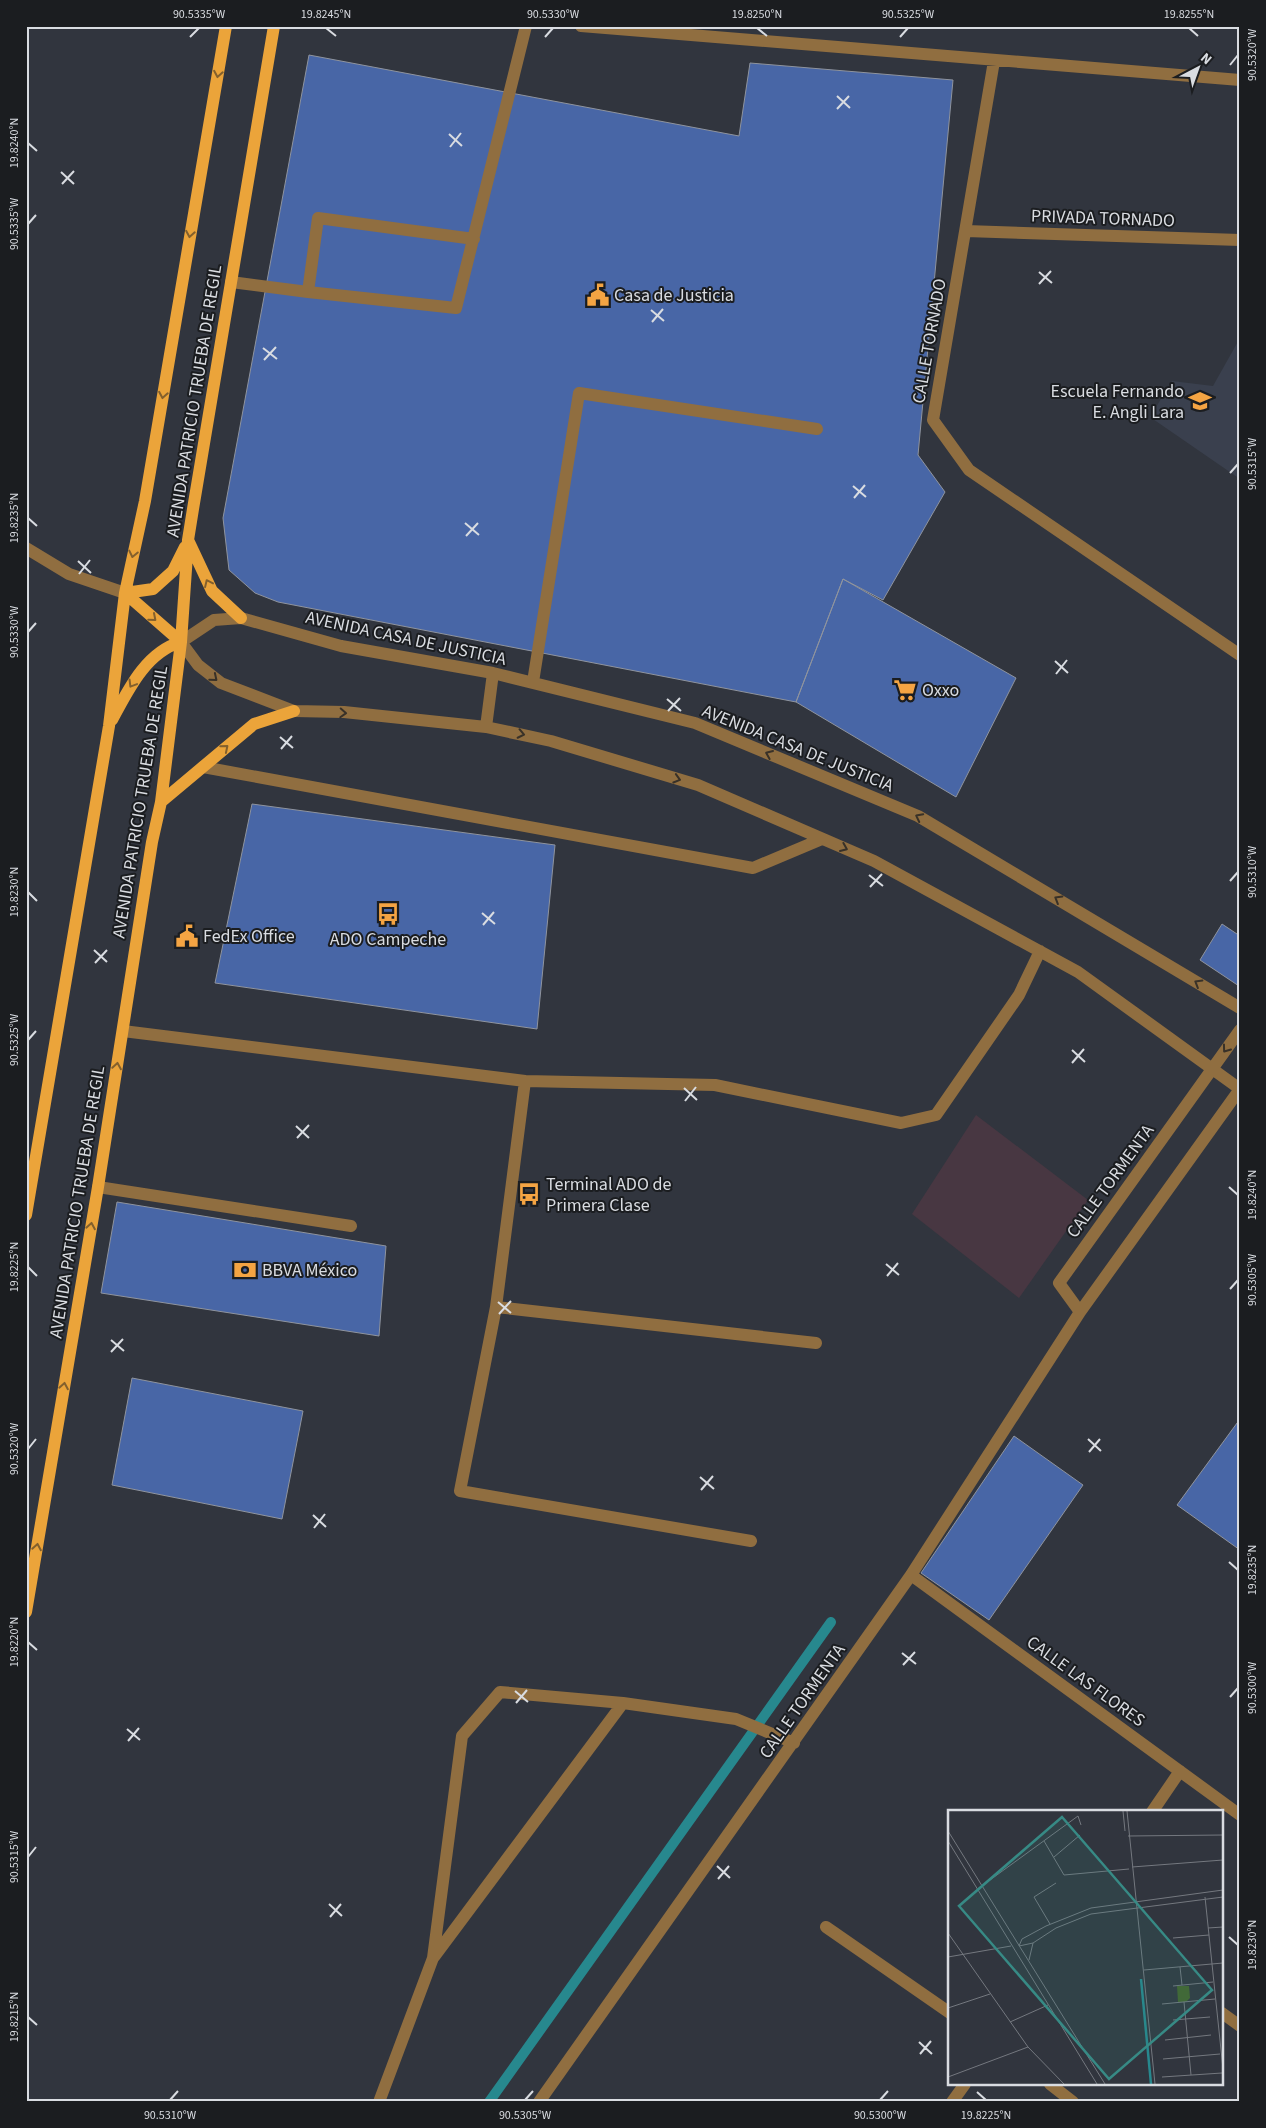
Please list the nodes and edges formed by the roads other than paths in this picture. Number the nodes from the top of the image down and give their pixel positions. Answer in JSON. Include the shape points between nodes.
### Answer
{"nodes":[{"id":1,"x":226,"y":26,"type":"edge"},
{"id":2,"x":274,"y":26,"type":"edge"},
{"id":3,"x":526,"y":26,"type":"edge"},
{"id":4,"x":581,"y":26,"type":"edge"},
{"id":5,"x":712,"y":26,"type":"edge"},
{"id":6,"x":721,"y":38,"type":"junction"},
{"id":7,"x":994,"y":61,"type":"junction"},
{"id":8,"x":1240,"y":80,"type":"edge"},
{"id":9,"x":966,"y":231,"type":"junction"},
{"id":10,"x":474,"y":239,"type":"junction"},
{"id":11,"x":1240,"y":240,"type":"edge"},
{"id":12,"x":231,"y":282,"type":"junction"},
{"id":13,"x":308,"y":292,"type":"junction"},
{"id":14,"x":817,"y":429,"type":"dead end"},
{"id":15,"x":188,"y":540,"type":"junction"},
{"id":16,"x":26,"y":548,"type":"edge"},
{"id":17,"x":125,"y":593,"type":"junction"},
{"id":18,"x":241,"y":618,"type":"junction"},
{"id":19,"x":181,"y":642,"type":"junction"},
{"id":20,"x":1240,"y":654,"type":"edge"},
{"id":21,"x":493,"y":673,"type":"junction"},
{"id":22,"x":532,"y":682,"type":"junction"},
{"id":23,"x":294,"y":711,"type":"junction"},
{"id":24,"x":108,"y":726,"type":"junction"},
{"id":25,"x":486,"y":727,"type":"junction"},
{"id":26,"x":202,"y":767,"type":"junction"},
{"id":27,"x":161,"y":802,"type":"junction"},
{"id":28,"x":822,"y":839,"type":"junction"},
{"id":29,"x":1040,"y":951,"type":"junction"},
{"id":30,"x":1240,"y":1008,"type":"edge"},
{"id":31,"x":1240,"y":1030,"type":"edge"},
{"id":32,"x":123,"y":1031,"type":"junction"},
{"id":33,"x":1212,"y":1069,"type":"junction"},
{"id":34,"x":525,"y":1081,"type":"junction"},
{"id":35,"x":1240,"y":1089,"type":"edge"},
{"id":36,"x":98,"y":1187,"type":"junction"},
{"id":37,"x":26,"y":1215,"type":"edge"},
{"id":38,"x":351,"y":1226,"type":"dead end"},
{"id":39,"x":496,"y":1307,"type":"junction"},
{"id":40,"x":1080,"y":1312,"type":"junction"},
{"id":41,"x":816,"y":1343,"type":"dead end"},
{"id":42,"x":751,"y":1541,"type":"dead end"},
{"id":43,"x":911,"y":1575,"type":"junction"},
{"id":44,"x":26,"y":1612,"type":"edge"},
{"id":45,"x":623,"y":1703,"type":"junction"},
{"id":46,"x":794,"y":1743,"type":"junction"},
{"id":47,"x":1180,"y":1771,"type":"junction"},
{"id":48,"x":1153,"y":1810,"type":"edge"},
{"id":49,"x":1240,"y":1815,"type":"edge"},
{"id":50,"x":826,"y":1927,"type":"dead end"},
{"id":51,"x":433,"y":1958,"type":"junction"},
{"id":52,"x":948,"y":2012,"type":"edge"},
{"id":53,"x":1224,"y":2014,"type":"edge"},
{"id":54,"x":1240,"y":2026,"type":"edge"},
{"id":55,"x":964,"y":2086,"type":"edge"},
{"id":56,"x":1053,"y":2086,"type":"edge"},
{"id":57,"x":379,"y":2102,"type":"edge"},
{"id":58,"x":539,"y":2102,"type":"edge"},
{"id":59,"x":952,"y":2102,"type":"edge"},
{"id":60,"x":1073,"y":2102,"type":"edge"}],
"edges":[{"from":1,"to":17,"type":"main road","name":"AVENIDA PATRICIO TRUEBA DE REGIL","one_way":true,"via":[[145,501]]},
{"from":2,"to":12,"type":"main road","name":"AVENIDA PATRICIO TRUEBA DE REGIL"},
{"from":3,"to":10,"type":"street"},
{"from":4,"to":6,"type":"street"},
{"from":5,"to":6,"type":"street"},
{"from":6,"to":7,"type":"street"},
{"from":7,"to":8,"type":"street"},
{"from":7,"to":9,"type":"street","name":"CALLE TORNADO"},
{"from":9,"to":11,"type":"street","name":"PRIVADA TORNADO"},
{"from":9,"to":20,"type":"street","name":"CALLE TORNADO","via":[[933,420],[969,470]]},
{"from":10,"to":13,"type":"street","via":[[456,308]]},
{"from":10,"to":13,"type":"street","via":[[318,218]]},
{"from":12,"to":13,"type":"street"},
{"from":12,"to":15,"type":"main road","name":"AVENIDA PATRICIO TRUEBA DE REGIL"},
{"from":14,"to":22,"type":"street","via":[[579,393]]},
{"from":15,"to":17,"type":"main road","via":[[173,571],[153,589]]},
{"from":18,"to":15,"type":"main road","one_way":true,"via":[[212,591]]},
{"from":15,"to":19,"type":"main road","name":"AVENIDA PATRICIO TRUEBA DE REGIL"},
{"from":16,"to":17,"type":"street","via":[[69,574]]},
{"from":17,"to":19,"type":"main road","one_way":true},
{"from":17,"to":24,"type":"main road","name":"AVENIDA PATRICIO TRUEBA DE REGIL"},
{"from":18,"to":19,"type":"street","name":"AVENIDA CASA DE JUSTICIA","via":[[214,620]]},
{"from":18,"to":21,"type":"street","name":"AVENIDA CASA DE JUSTICIA","via":[[341,646]]},
{"from":19,"to":23,"type":"street","one_way":true,"via":[[198,664],[221,683]]},
{"from":19,"to":24,"type":"main road","one_way":true,"via":[[168,646],[135,678]]},
{"from":19,"to":27,"type":"main road","name":"AVENIDA PATRICIO TRUEBA DE REGIL"},
{"from":21,"to":22,"type":"street","name":"AVENIDA CASA DE JUSTICIA"},
{"from":21,"to":25,"type":"street"},
{"from":30,"to":22,"type":"street","name":"AVENIDA CASA DE JUSTICIA","one_way":true,"via":[[918,816],[696,723]]},
{"from":23,"to":25,"type":"street","one_way":true,"via":[[344,712]]},
{"from":26,"to":23,"type":"main road","one_way":true,"via":[[254,724]]},
{"from":24,"to":37,"type":"main road","name":"AVENIDA PATRICIO TRUEBA DE REGIL"},
{"from":25,"to":28,"type":"street","one_way":true,"via":[[551,741],[698,785]]},
{"from":26,"to":27,"type":"main road"},
{"from":26,"to":28,"type":"street","via":[[753,868]]},
{"from":27,"to":32,"type":"main road","name":"AVENIDA PATRICIO TRUEBA DE REGIL"},
{"from":28,"to":29,"type":"street","one_way":true,"via":[[874,861]]},
{"from":29,"to":33,"type":"street","via":[[1078,972]]},
{"from":29,"to":34,"type":"street","via":[[1019,995],[936,1114],[918,1119],[901,1123],[715,1085]]},
{"from":31,"to":33,"type":"street","one_way":true},
{"from":32,"to":34,"type":"street"},
{"from":36,"to":32,"type":"main road","name":"AVENIDA PATRICIO TRUEBA DE REGIL","one_way":true},
{"from":33,"to":35,"type":"street"},
{"from":33,"to":40,"type":"street","name":"CALLE TORMENTA","via":[[1058,1284]]},
{"from":34,"to":39,"type":"street"},
{"from":35,"to":40,"type":"street","name":"CALLE TORMENTA"},
{"from":36,"to":38,"type":"street"},
{"from":44,"to":36,"type":"main road","name":"AVENIDA PATRICIO TRUEBA DE REGIL","one_way":true},
{"from":39,"to":41,"type":"street"},
{"from":39,"to":42,"type":"street","via":[[460,1491]]},
{"from":40,"to":43,"type":"street","name":"CALLE TORMENTA"},
{"from":43,"to":46,"type":"street","name":"CALLE TORMENTA"},
{"from":43,"to":47,"type":"street","name":"CALLE LAS FLORES"},
{"from":45,"to":46,"type":"street","via":[[736,1719]]},
{"from":45,"to":51,"type":"street"},
{"from":45,"to":51,"type":"street","via":[[500,1692],[462,1736]]},
{"from":46,"to":58,"type":"street","name":"CALLE TORMENTA"},
{"from":47,"to":48,"type":"street"},
{"from":47,"to":49,"type":"street","name":"CALLE LAS FLORES"},
{"from":50,"to":52,"type":"street"},
{"from":51,"to":57,"type":"street"},
{"from":53,"to":54,"type":"street"},
{"from":55,"to":59,"type":"street"},
{"from":56,"to":60,"type":"street"}]}
